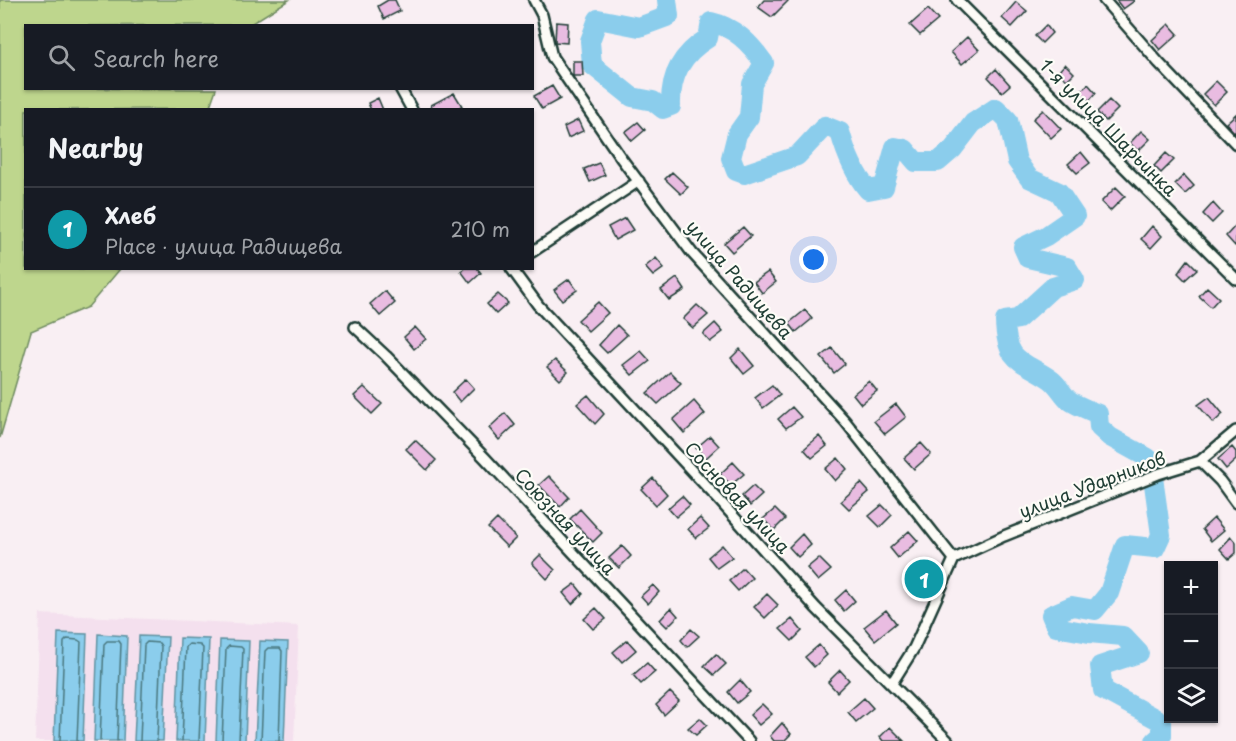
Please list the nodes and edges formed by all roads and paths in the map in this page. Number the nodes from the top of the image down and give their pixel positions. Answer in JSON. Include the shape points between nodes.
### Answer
{"nodes":[{"id":1,"x":534,"y":0,"type":"edge"},
{"id":2,"x":957,"y":0,"type":"edge"},
{"id":3,"x":1104,"y":0,"type":"edge"},
{"id":4,"x":401,"y":90,"type":"edge"},
{"id":5,"x":411,"y":108,"type":"edge"},
{"id":6,"x":1236,"y":144,"type":"edge"},
{"id":7,"x":639,"y":181,"type":"junction"},
{"id":8,"x":534,"y":251,"type":"edge"},
{"id":9,"x":512,"y":270,"type":"edge"},
{"id":10,"x":1236,"y":279,"type":"edge"},
{"id":11,"x":355,"y":327,"type":"dead end"},
{"id":12,"x":1236,"y":431,"type":"edge"},
{"id":13,"x":1200,"y":461,"type":"junction"},
{"id":14,"x":1236,"y":503,"type":"edge"},
{"id":15,"x":954,"y":560,"type":"junction"},
{"id":16,"x":892,"y":683,"type":"junction"},
{"id":17,"x":749,"y":741,"type":"edge"},
{"id":18,"x":948,"y":741,"type":"edge"}],
"edges":[{"from":1,"to":7,"type":"street","name":"улица Радищева","via":[[542,15],[552,57]]},
{"from":2,"to":10,"type":"street","name":"1-я улица Шарьинка"},
{"from":3,"to":6,"type":"street"},
{"from":4,"to":5,"type":"street"},
{"from":7,"to":8,"type":"street"},
{"from":7,"to":15,"type":"street","name":"улица Радищева","via":[[692,253],[845,421]]},
{"from":9,"to":16,"type":"street","name":"Сосновая улица","via":[[538,305],[607,381],[816,608]]},
{"from":11,"to":17,"type":"street","name":"Союзная улица","via":[[484,458]]},
{"from":12,"to":13,"type":"street","name":"улица Ударников"},
{"from":13,"to":14,"type":"street"},
{"from":13,"to":15,"type":"street","name":"улица Ударников","via":[[1158,474]]},
{"from":15,"to":16,"type":"street","via":[[914,648]]},
{"from":16,"to":18,"type":"street","name":"Сосновая улица"}]}
